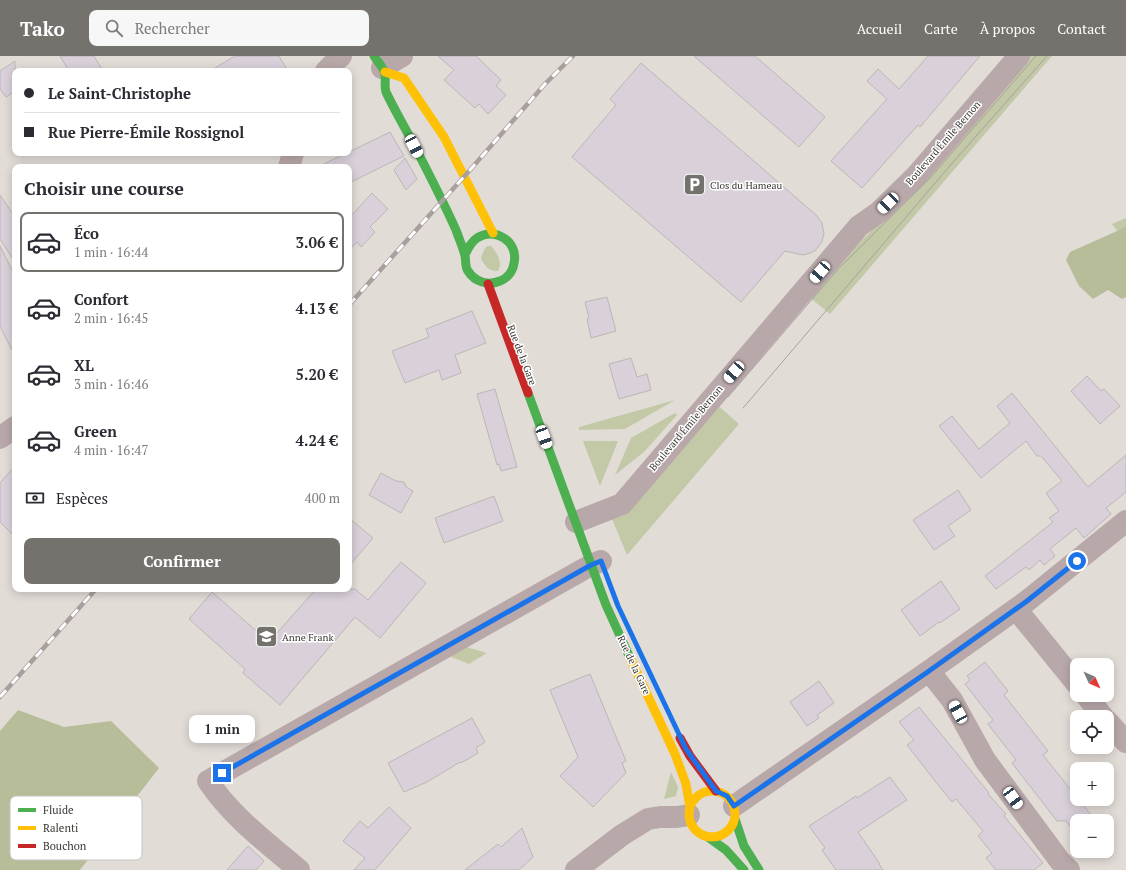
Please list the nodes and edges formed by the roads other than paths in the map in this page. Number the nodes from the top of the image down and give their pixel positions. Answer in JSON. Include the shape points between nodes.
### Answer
{"nodes":[{"id":1,"x":342,"y":56,"type":"edge"},
{"id":2,"x":402,"y":56,"type":"edge"},
{"id":3,"x":1019,"y":56,"type":"edge"},
{"id":4,"x":380,"y":65,"type":"edge"},
{"id":5,"x":329,"y":68,"type":"edge"},
{"id":6,"x":493,"y":233,"type":"junction"},
{"id":7,"x":465,"y":255,"type":"junction"},
{"id":8,"x":504,"y":280,"type":"junction"},
{"id":9,"x":488,"y":284,"type":"junction"},
{"id":10,"x":12,"y":429,"type":"edge"},
{"id":11,"x":0,"y":438,"type":"edge"},
{"id":12,"x":570,"y":481,"type":"dead end"},
{"id":13,"x":582,"y":519,"type":"junction"},
{"id":14,"x":1126,"y":521,"type":"edge"},
{"id":15,"x":598,"y":562,"type":"junction"},
{"id":16,"x":1016,"y":609,"type":"junction"},
{"id":17,"x":929,"y":671,"type":"junction"},
{"id":18,"x":1070,"y":675,"type":"edge"},
{"id":19,"x":1091,"y":702,"type":"edge"},
{"id":20,"x":1098,"y":710,"type":"edge"},
{"id":21,"x":676,"y":728,"type":"dead end"},
{"id":22,"x":1114,"y":729,"type":"edge"},
{"id":23,"x":1126,"y":742,"type":"edge"},
{"id":24,"x":716,"y":791,"type":"junction"},
{"id":25,"x":690,"y":811,"type":"junction"},
{"id":26,"x":735,"y":812,"type":"junction"},
{"id":27,"x":708,"y":837,"type":"junction"},
{"id":28,"x":299,"y":870,"type":"edge"},
{"id":29,"x":576,"y":870,"type":"edge"},
{"id":30,"x":744,"y":870,"type":"edge"},
{"id":31,"x":759,"y":870,"type":"edge"},
{"id":32,"x":1069,"y":870,"type":"edge"}],
"edges":[{"from":1,"to":5,"type":"street"},
{"from":2,"to":4,"type":"street"},
{"from":3,"to":13,"type":"street","name":"Boulevard Émile Bernon","via":[[916,176],[879,212],[860,226],[622,504]]},
{"from":4,"to":6,"type":"street","via":[[404,78],[444,137]]},
{"from":4,"to":7,"type":"street","via":[[385,90],[443,201]]},
{"from":6,"to":7,"type":"street","via":[[478,236],[467,248]]},
{"from":6,"to":8,"type":"street","via":[[506,239],[515,252],[514,267]]},
{"from":7,"to":9,"type":"street","via":[[468,271],[480,282]]},
{"from":8,"to":9,"type":"street"},
{"from":8,"to":12,"type":"street","name":"Rue de la Gare","via":[[503,307]]},
{"from":9,"to":13,"type":"street","name":"Rue de la Gare"},
{"from":10,"to":11,"type":"street"},
{"from":13,"to":15,"type":"street","name":"Rue de la Gare"},
{"from":14,"to":16,"type":"street"},
{"from":15,"to":25,"type":"street","name":"Rue de la Gare","via":[[606,605],[675,754],[686,784]]},
{"from":15,"to":28,"type":"street","via":[[208,781],[234,814]]},
{"from":16,"to":17,"type":"street"},
{"from":16,"to":18,"type":"street"},
{"from":17,"to":26,"type":"street"},
{"from":17,"to":32,"type":"street","via":[[952,700],[985,760]]},
{"from":19,"to":20,"type":"street"},
{"from":21,"to":24,"type":"street","via":[[690,756]]},
{"from":22,"to":23,"type":"street"},
{"from":24,"to":25,"type":"street","via":[[703,793],[693,802]]},
{"from":24,"to":26,"type":"street","via":[[727,796]]},
{"from":25,"to":27,"type":"street","via":[[695,829]]},
{"from":25,"to":29,"type":"street","via":[[677,817],[648,819]]},
{"from":26,"to":27,"type":"street","via":[[733,826],[722,835]]},
{"from":26,"to":31,"type":"street","via":[[741,838],[752,862]]},
{"from":27,"to":30,"type":"street","via":[[726,850]]}]}
